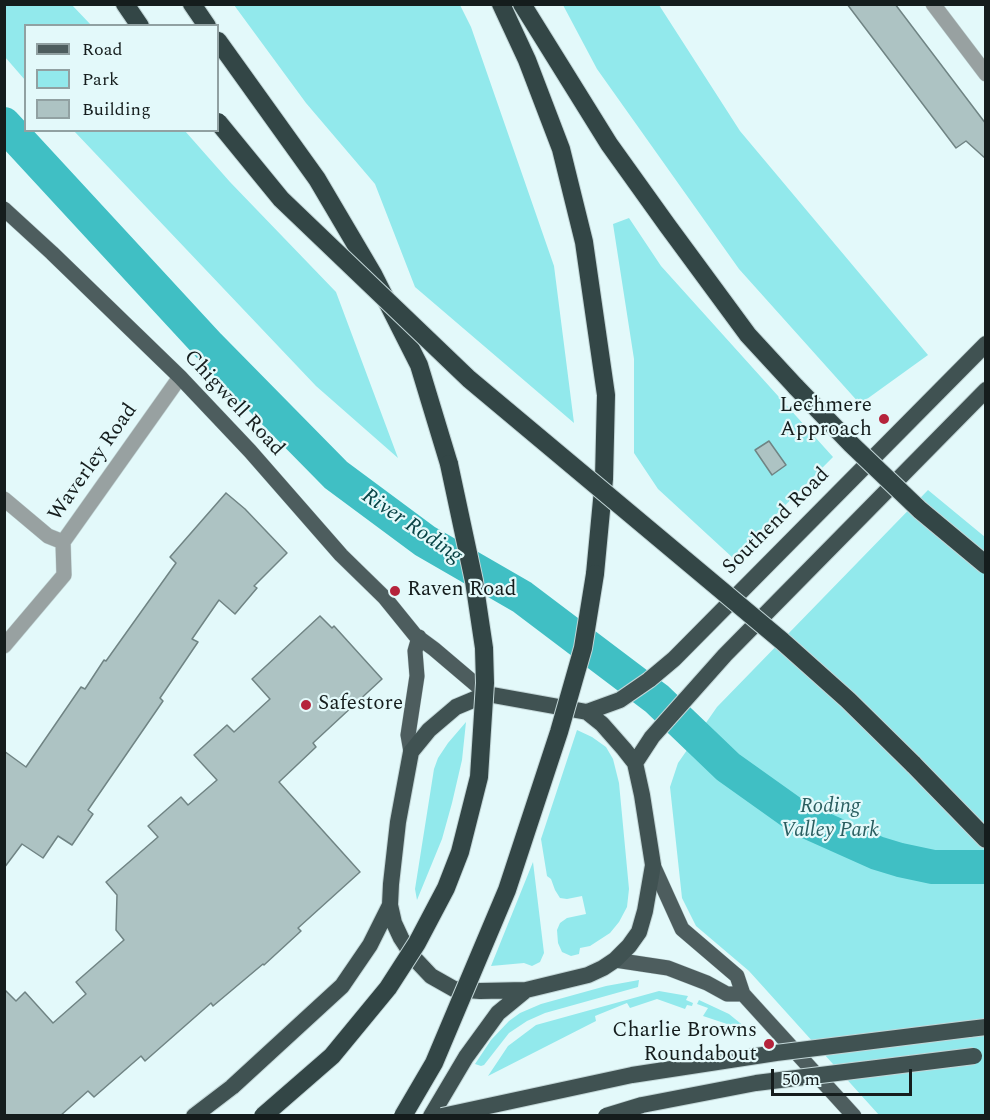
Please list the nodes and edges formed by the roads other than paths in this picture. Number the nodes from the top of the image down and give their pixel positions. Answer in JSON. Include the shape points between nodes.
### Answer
{"nodes":[{"id":1,"x":125,"y":4,"type":"edge"},
{"id":2,"x":192,"y":4,"type":"edge"},
{"id":3,"x":501,"y":4,"type":"edge"},
{"id":4,"x":522,"y":4,"type":"edge"},
{"id":5,"x":533,"y":4,"type":"edge"},
{"id":6,"x":933,"y":4,"type":"edge"},
{"id":7,"x":139,"y":24,"type":"edge"},
{"id":8,"x":206,"y":24,"type":"edge"},
{"id":9,"x":219,"y":42,"type":"edge"},
{"id":10,"x":986,"y":74,"type":"edge"},
{"id":11,"x":219,"y":123,"type":"edge"},
{"id":12,"x":609,"y":144,"type":"junction"},
{"id":13,"x":4,"y":210,"type":"edge"},
{"id":14,"x":986,"y":344,"type":"edge"},
{"id":15,"x":180,"y":377,"type":"junction"},
{"id":16,"x":986,"y":390,"type":"edge"},
{"id":17,"x":4,"y":499,"type":"edge"},
{"id":18,"x":63,"y":542,"type":"junction"},
{"id":19,"x":986,"y":565,"type":"edge"},
{"id":20,"x":419,"y":637,"type":"junction"},
{"id":21,"x":4,"y":646,"type":"edge"},
{"id":22,"x":488,"y":694,"type":"junction"},
{"id":23,"x":587,"y":712,"type":"junction"},
{"id":24,"x":411,"y":752,"type":"junction"},
{"id":25,"x":635,"y":763,"type":"junction"},
{"id":26,"x":986,"y":839,"type":"edge"},
{"id":27,"x":652,"y":865,"type":"junction"},
{"id":28,"x":390,"y":905,"type":"junction"},
{"id":29,"x":615,"y":960,"type":"junction"},
{"id":30,"x":526,"y":990,"type":"junction"},
{"id":31,"x":743,"y":994,"type":"junction"},
{"id":32,"x":986,"y":1027,"type":"edge"},
{"id":33,"x":986,"y":1054,"type":"edge"},
{"id":34,"x":194,"y":1116,"type":"edge"},
{"id":35,"x":262,"y":1116,"type":"edge"},
{"id":36,"x":403,"y":1116,"type":"edge"},
{"id":37,"x":431,"y":1116,"type":"edge"},
{"id":38,"x":442,"y":1116,"type":"edge"},
{"id":39,"x":606,"y":1116,"type":"edge"},
{"id":40,"x":854,"y":1116,"type":"edge"}],
"edges":[{"from":1,"to":7,"type":"highway"},
{"from":2,"to":8,"type":"highway"},
{"from":3,"to":36,"type":"highway","bridge":true,"via":[[561,149],[584,242],[606,395],[604,479],[592,601],[559,732],[507,890],[434,1063]]},
{"from":4,"to":12,"type":"highway"},
{"from":5,"to":12,"type":"highway"},
{"from":6,"to":10,"type":"street"},
{"from":9,"to":35,"type":"highway","bridge":true,"via":[[317,179],[373,274],[419,365],[449,465],[484,648],[479,777],[460,852],[446,888],[388,988],[332,1056]]},
{"from":11,"to":26,"type":"highway","bridge":true,"via":[[281,199],[469,379],[832,685]]},
{"from":12,"to":19,"type":"highway","bridge":true,"via":[[748,335],[851,444]]},
{"from":13,"to":15,"type":"main road","name":"Chigwell Road"},
{"from":14,"to":23,"type":"highway","name":"Southend Road","via":[[674,659],[620,700]]},
{"from":15,"to":18,"type":"street","name":"Waverley Road"},
{"from":15,"to":20,"type":"main road","name":"Chigwell Road"},
{"from":16,"to":25,"type":"highway","via":[[678,706]]},
{"from":17,"to":18,"type":"street","name":"Waverley Road","via":[[48,536]]},
{"from":18,"to":21,"type":"street","via":[[64,575]]},
{"from":20,"to":22,"type":"main road","name":"Chigwell Road"},
{"from":20,"to":24,"type":"main road","via":[[408,735]]},
{"from":22,"to":23,"type":"highway"},
{"from":22,"to":24,"type":"highway","via":[[451,711]]},
{"from":23,"to":25,"type":"highway"},
{"from":24,"to":28,"type":"highway","via":[[398,822]]},
{"from":25,"to":27,"type":"highway"},
{"from":27,"to":29,"type":"highway","via":[[639,932]]},
{"from":27,"to":31,"type":"main road","via":[[682,929],[736,976]]},
{"from":28,"to":30,"type":"highway","via":[[401,938],[431,976],[454,989]]},
{"from":28,"to":34,"type":"highway","via":[[370,945],[342,986],[232,1087]]},
{"from":29,"to":30,"type":"highway","via":[[588,975]]},
{"from":29,"to":31,"type":"main road","via":[[668,968],[727,994]]},
{"from":30,"to":37,"type":"highway","via":[[498,1013]]},
{"from":31,"to":40,"type":"main road"},
{"from":32,"to":38,"type":"highway","bridge":true,"via":[[632,1075]]},
{"from":33,"to":39,"type":"highway","bridge":true,"via":[[756,1083],[642,1105]]}]}
